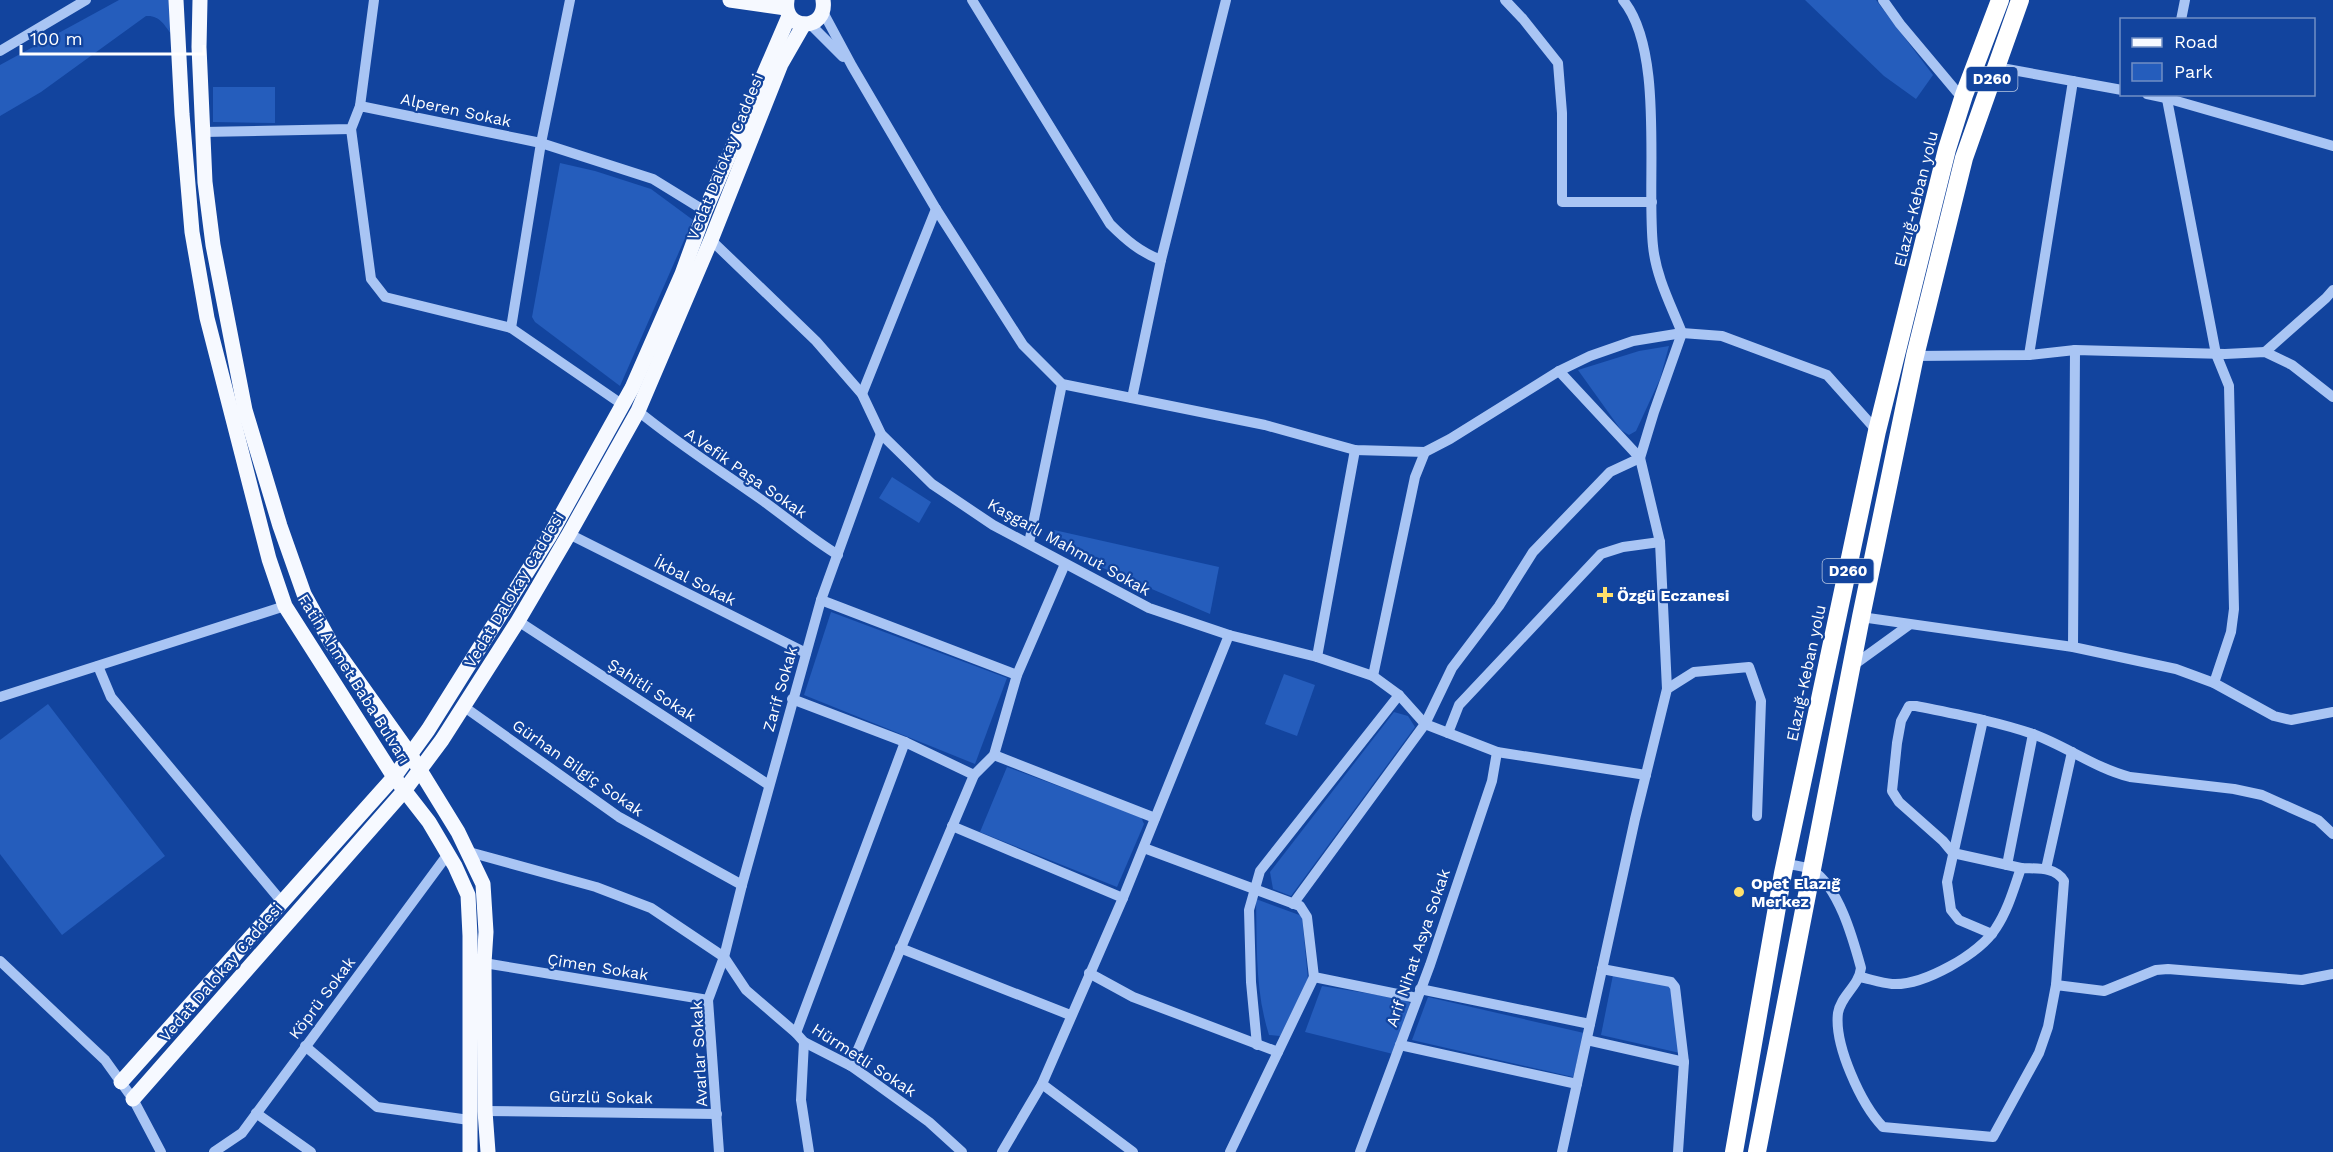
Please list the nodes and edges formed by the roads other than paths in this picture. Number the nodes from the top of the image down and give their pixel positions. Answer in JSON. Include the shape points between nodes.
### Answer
{"nodes":[{"id":1,"x":86,"y":0,"type":"edge"},
{"id":2,"x":176,"y":0,"type":"edge"},
{"id":3,"x":200,"y":0,"type":"edge"},
{"id":4,"x":374,"y":0,"type":"edge"},
{"id":5,"x":570,"y":0,"type":"edge"},
{"id":6,"x":730,"y":0,"type":"edge"},
{"id":7,"x":972,"y":0,"type":"edge"},
{"id":8,"x":1226,"y":0,"type":"edge"},
{"id":9,"x":1623,"y":0,"type":"edge"},
{"id":10,"x":1883,"y":0,"type":"edge"},
{"id":11,"x":2000,"y":0,"type":"edge"},
{"id":12,"x":2020,"y":0,"type":"edge"},
{"id":13,"x":2184,"y":0,"type":"edge"},
{"id":14,"x":1512,"y":2,"type":"edge"},
{"id":15,"x":825,"y":4,"type":"edge"},
{"id":16,"x":787,"y":8,"type":"edge"},
{"id":17,"x":2181,"y":18,"type":"edge"},
{"id":18,"x":807,"y":24,"type":"junction"},
{"id":19,"x":0,"y":51,"type":"edge"},
{"id":20,"x":852,"y":66,"type":"junction"},
{"id":21,"x":1996,"y":67,"type":"junction"},
{"id":22,"x":2073,"y":81,"type":"junction"},
{"id":23,"x":2120,"y":90,"type":"edge"},
{"id":24,"x":1964,"y":95,"type":"junction"},
{"id":25,"x":2166,"y":96,"type":"edge"},
{"id":26,"x":360,"y":106,"type":"junction"},
{"id":27,"x":351,"y":129,"type":"junction"},
{"id":28,"x":203,"y":132,"type":"junction"},
{"id":29,"x":542,"y":143,"type":"junction"},
{"id":30,"x":2333,"y":146,"type":"edge"},
{"id":31,"x":1652,"y":202,"type":"junction"},
{"id":32,"x":936,"y":209,"type":"junction"},
{"id":33,"x":705,"y":211,"type":"junction"},
{"id":34,"x":711,"y":240,"type":"junction"},
{"id":35,"x":1161,"y":260,"type":"junction"},
{"id":36,"x":2333,"y":290,"type":"edge"},
{"id":37,"x":511,"y":328,"type":"junction"},
{"id":38,"x":1682,"y":333,"type":"junction"},
{"id":39,"x":2075,"y":350,"type":"junction"},
{"id":40,"x":2265,"y":352,"type":"junction"},
{"id":41,"x":2216,"y":354,"type":"junction"},
{"id":42,"x":2029,"y":355,"type":"junction"},
{"id":43,"x":1915,"y":356,"type":"junction"},
{"id":44,"x":1559,"y":371,"type":"junction"},
{"id":45,"x":1062,"y":384,"type":"junction"},
{"id":46,"x":862,"y":394,"type":"junction"},
{"id":47,"x":2333,"y":397,"type":"edge"},
{"id":48,"x":1132,"y":398,"type":"junction"},
{"id":49,"x":623,"y":405,"type":"junction"},
{"id":50,"x":638,"y":411,"type":"junction"},
{"id":51,"x":1877,"y":431,"type":"junction"},
{"id":52,"x":881,"y":434,"type":"junction"},
{"id":53,"x":1355,"y":450,"type":"junction"},
{"id":54,"x":1425,"y":452,"type":"junction"},
{"id":55,"x":1640,"y":458,"type":"junction"},
{"id":56,"x":569,"y":534,"type":"junction"},
{"id":57,"x":1660,"y":542,"type":"junction"},
{"id":58,"x":1029,"y":543,"type":"junction"},
{"id":59,"x":838,"y":555,"type":"junction"},
{"id":60,"x":1065,"y":564,"type":"junction"},
{"id":61,"x":821,"y":600,"type":"junction"},
{"id":62,"x":285,"y":606,"type":"junction"},
{"id":63,"x":1861,"y":617,"type":"junction"},
{"id":64,"x":518,"y":621,"type":"junction"},
{"id":65,"x":1909,"y":625,"type":"junction"},
{"id":66,"x":1229,"y":635,"type":"junction"},
{"id":67,"x":2073,"y":648,"type":"junction"},
{"id":68,"x":806,"y":653,"type":"junction"},
{"id":69,"x":1317,"y":657,"type":"junction"},
{"id":70,"x":98,"y":666,"type":"junction"},
{"id":71,"x":1851,"y":668,"type":"junction"},
{"id":72,"x":1017,"y":675,"type":"junction"},
{"id":73,"x":1373,"y":676,"type":"junction"},
{"id":74,"x":2214,"y":683,"type":"junction"},
{"id":75,"x":1666,"y":689,"type":"junction"},
{"id":76,"x":1399,"y":695,"type":"junction"},
{"id":77,"x":0,"y":697,"type":"edge"},
{"id":78,"x":792,"y":699,"type":"junction"},
{"id":79,"x":463,"y":706,"type":"junction"},
{"id":80,"x":2333,"y":712,"type":"edge"},
{"id":81,"x":1983,"y":720,"type":"junction"},
{"id":82,"x":1425,"y":724,"type":"junction"},
{"id":83,"x":1448,"y":733,"type":"junction"},
{"id":84,"x":2033,"y":734,"type":"junction"},
{"id":85,"x":905,"y":742,"type":"junction"},
{"id":86,"x":1497,"y":752,"type":"junction"},
{"id":87,"x":2072,"y":752,"type":"junction"},
{"id":88,"x":410,"y":754,"type":"junction"},
{"id":89,"x":994,"y":755,"type":"junction"},
{"id":90,"x":419,"y":770,"type":"junction"},
{"id":91,"x":975,"y":775,"type":"junction"},
{"id":92,"x":1646,"y":775,"type":"junction"},
{"id":93,"x":394,"y":777,"type":"junction"},
{"id":94,"x":769,"y":785,"type":"junction"},
{"id":95,"x":404,"y":791,"type":"junction"},
{"id":96,"x":1757,"y":816,"type":"dead end"},
{"id":97,"x":1155,"y":818,"type":"junction"},
{"id":98,"x":952,"y":826,"type":"junction"},
{"id":99,"x":2333,"y":834,"type":"edge"},
{"id":100,"x":1144,"y":848,"type":"junction"},
{"id":101,"x":469,"y":852,"type":"junction"},
{"id":102,"x":1953,"y":853,"type":"junction"},
{"id":103,"x":448,"y":854,"type":"junction"},
{"id":104,"x":1785,"y":864,"type":"junction"},
{"id":105,"x":2007,"y":865,"type":"junction"},
{"id":106,"x":2021,"y":868,"type":"junction"},
{"id":107,"x":1811,"y":869,"type":"junction"},
{"id":108,"x":2046,"y":869,"type":"junction"},
{"id":109,"x":742,"y":885,"type":"junction"},
{"id":110,"x":1255,"y":889,"type":"junction"},
{"id":111,"x":1123,"y":898,"type":"junction"},
{"id":112,"x":282,"y":902,"type":"junction"},
{"id":113,"x":1293,"y":904,"type":"junction"},
{"id":114,"x":1992,"y":934,"type":"junction"},
{"id":115,"x":900,"y":948,"type":"junction"},
{"id":116,"x":724,"y":957,"type":"junction"},
{"id":117,"x":0,"y":961,"type":"edge"},
{"id":118,"x":484,"y":963,"type":"junction"},
{"id":119,"x":1602,"y":969,"type":"junction"},
{"id":120,"x":1089,"y":973,"type":"junction"},
{"id":121,"x":2333,"y":974,"type":"edge"},
{"id":122,"x":1314,"y":977,"type":"junction"},
{"id":123,"x":1860,"y":977,"type":"junction"},
{"id":124,"x":2056,"y":985,"type":"junction"},
{"id":125,"x":1418,"y":994,"type":"junction"},
{"id":126,"x":708,"y":1000,"type":"junction"},
{"id":127,"x":1070,"y":1015,"type":"junction"},
{"id":128,"x":1590,"y":1024,"type":"junction"},
{"id":129,"x":796,"y":1033,"type":"junction"},
{"id":130,"x":1587,"y":1040,"type":"junction"},
{"id":131,"x":804,"y":1042,"type":"junction"},
{"id":132,"x":1257,"y":1044,"type":"junction"},
{"id":133,"x":1400,"y":1045,"type":"junction"},
{"id":134,"x":305,"y":1046,"type":"junction"},
{"id":135,"x":1278,"y":1052,"type":"junction"},
{"id":136,"x":1684,"y":1062,"type":"junction"},
{"id":137,"x":851,"y":1066,"type":"junction"},
{"id":138,"x":121,"y":1082,"type":"junction"},
{"id":139,"x":1042,"y":1084,"type":"junction"},
{"id":140,"x":1577,"y":1084,"type":"junction"},
{"id":141,"x":133,"y":1099,"type":"junction"},
{"id":142,"x":485,"y":1111,"type":"junction"},
{"id":143,"x":256,"y":1113,"type":"junction"},
{"id":144,"x":717,"y":1114,"type":"junction"},
{"id":145,"x":469,"y":1120,"type":"junction"},
{"id":146,"x":948,"y":1140,"type":"junction"},
{"id":147,"x":1233,"y":1151,"type":"edge"},
{"id":148,"x":161,"y":1152,"type":"edge"},
{"id":149,"x":214,"y":1152,"type":"edge"},
{"id":150,"x":311,"y":1152,"type":"edge"},
{"id":151,"x":470,"y":1152,"type":"edge"},
{"id":152,"x":488,"y":1152,"type":"edge"},
{"id":153,"x":719,"y":1152,"type":"edge"},
{"id":154,"x":809,"y":1152,"type":"edge"},
{"id":155,"x":950,"y":1152,"type":"edge"},
{"id":156,"x":962,"y":1152,"type":"edge"},
{"id":157,"x":1002,"y":1152,"type":"edge"},
{"id":158,"x":1133,"y":1152,"type":"edge"},
{"id":159,"x":1360,"y":1152,"type":"edge"},
{"id":160,"x":1562,"y":1152,"type":"edge"},
{"id":161,"x":1678,"y":1152,"type":"edge"},
{"id":162,"x":1734,"y":1152,"type":"edge"},
{"id":163,"x":1757,"y":1152,"type":"edge"}],
"edges":[{"from":1,"to":19,"type":"street"},
{"from":2,"to":62,"type":"main road","name":"Fatih Ahmet Baba Bulvarı","via":[[192,232],[205,307]]},
{"from":3,"to":28,"type":"main road","name":"Fatih Ahmet Baba Bulvarı"},
{"from":4,"to":26,"type":"street"},
{"from":5,"to":29,"type":"street"},
{"from":6,"to":16,"type":"main road"},
{"from":7,"to":35,"type":"street","via":[[1110,224],[1127,241]]},
{"from":8,"to":35,"type":"street"},
{"from":9,"to":31,"type":"street","via":[[1644,48],[1651,118]]},
{"from":10,"to":24,"type":"street"},
{"from":11,"to":24,"type":"highway","name":"Elazığ-Keban yolu","number":"D260"},
{"from":12,"to":21,"type":"highway","number":"D260"},
{"from":13,"to":17,"type":"street"},
{"from":14,"to":31,"type":"street","via":[[1558,63],[1562,202]]},
{"from":15,"to":18,"type":"main road","name":"Vedat Dalokay Caddesi","via":[[820,17]]},
{"from":15,"to":20,"type":"street"},
{"from":16,"to":18,"type":"main road","via":[[798,23]]},
{"from":16,"to":33,"type":"main road","name":"Vedat Dalokay Caddesi"},
{"from":18,"to":20,"type":"street"},
{"from":18,"to":34,"type":"main road","name":"Vedat Dalokay Caddesi","via":[[781,64]]},
{"from":20,"to":32,"type":"street"},
{"from":21,"to":22,"type":"street"},
{"from":21,"to":43,"type":"highway","number":"D260","via":[[1964,158]]},
{"from":22,"to":23,"type":"street"},
{"from":22,"to":42,"type":"street"},
{"from":24,"to":51,"type":"highway","name":"Elazığ-Keban yolu","number":"D260"},
{"from":25,"to":30,"type":"street"},
{"from":25,"to":41,"type":"street"},
{"from":26,"to":27,"type":"street"},
{"from":26,"to":29,"type":"street","name":"Alperen Sokak"},
{"from":27,"to":28,"type":"street"},
{"from":27,"to":37,"type":"street","via":[[371,279],[385,297]]},
{"from":28,"to":88,"type":"main road","name":"Fatih Ahmet Baba Bulvarı","via":[[213,245],[245,410],[280,526],[304,594],[331,643]]},
{"from":29,"to":33,"type":"street","name":"Alperen Sokak","via":[[652,179]]},
{"from":29,"to":37,"type":"street"},
{"from":31,"to":38,"type":"street","via":[[1653,248],[1662,284]]},
{"from":32,"to":45,"type":"street","via":[[1023,345]]},
{"from":32,"to":46,"type":"street"},
{"from":33,"to":49,"type":"main road","name":"Vedat Dalokay Caddesi","via":[[682,274]]},
{"from":34,"to":46,"type":"street","name":"Kaşgarlı Mahmut Sokak","via":[[816,341]]},
{"from":34,"to":50,"type":"main road","name":"Vedat Dalokay Caddesi"},
{"from":35,"to":48,"type":"street"},
{"from":36,"to":40,"type":"street"},
{"from":37,"to":49,"type":"street"},
{"from":38,"to":44,"type":"street","via":[[1633,341]]},
{"from":38,"to":51,"type":"street","via":[[1722,336],[1827,375]]},
{"from":38,"to":55,"type":"street"},
{"from":39,"to":41,"type":"street"},
{"from":39,"to":42,"type":"street"},
{"from":39,"to":67,"type":"street"},
{"from":40,"to":41,"type":"street"},
{"from":40,"to":47,"type":"street","via":[[2292,365]]},
{"from":41,"to":74,"type":"street","via":[[2229,386],[2235,580],[2231,632]]},
{"from":42,"to":43,"type":"street"},
{"from":43,"to":63,"type":"highway","number":"D260"},
{"from":44,"to":54,"type":"street"},
{"from":44,"to":55,"type":"street"},
{"from":45,"to":48,"type":"street"},
{"from":45,"to":58,"type":"street"},
{"from":46,"to":52,"type":"street","name":"Kaşgarlı Mahmut Sokak"},
{"from":48,"to":53,"type":"street","via":[[1265,425]]},
{"from":49,"to":88,"type":"main road","name":"Vedat Dalokay Caddesi","via":[[549,537]]},
{"from":50,"to":56,"type":"main road","name":"Vedat Dalokay Caddesi"},
{"from":50,"to":59,"type":"street","name":"A.Vefik Paşa Sokak"},
{"from":51,"to":104,"type":"highway","name":"Elazığ-Keban yolu","number":"D260"},
{"from":52,"to":58,"type":"street","name":"Kaşgarlı Mahmut Sokak","via":[[932,484],[993,525]]},
{"from":52,"to":59,"type":"street","name":"Zarif Sokak"},
{"from":53,"to":54,"type":"street"},
{"from":53,"to":69,"type":"street"},
{"from":54,"to":73,"type":"street","via":[[1415,477]]},
{"from":55,"to":57,"type":"street"},
{"from":55,"to":82,"type":"street","via":[[1610,472],[1533,552],[1499,606],[1452,668]]},
{"from":56,"to":64,"type":"main road","name":"Vedat Dalokay Caddesi"},
{"from":56,"to":68,"type":"street","name":"İkbal Sokak"},
{"from":57,"to":75,"type":"street"},
{"from":57,"to":83,"type":"street","via":[[1601,554],[1459,705]]},
{"from":58,"to":60,"type":"street","name":"Kaşgarlı Mahmut Sokak"},
{"from":59,"to":61,"type":"street","name":"Zarif Sokak"},
{"from":60,"to":66,"type":"street","name":"Kaşgarlı Mahmut Sokak","via":[[1149,608]]},
{"from":60,"to":72,"type":"street"},
{"from":61,"to":68,"type":"street","name":"Zarif Sokak"},
{"from":61,"to":72,"type":"street"},
{"from":62,"to":70,"type":"street"},
{"from":62,"to":93,"type":"main road","name":"Fatih Ahmet Baba Bulvarı"},
{"from":63,"to":65,"type":"street"},
{"from":63,"to":71,"type":"highway","number":"D260"},
{"from":64,"to":79,"type":"main road","name":"Vedat Dalokay Caddesi"},
{"from":64,"to":94,"type":"street","name":"Şahitli Sokak"},
{"from":65,"to":67,"type":"street"},
{"from":65,"to":71,"type":"street"},
{"from":66,"to":69,"type":"street","name":"Kaşgarlı Mahmut Sokak"},
{"from":66,"to":97,"type":"street"},
{"from":67,"to":74,"type":"street","via":[[2176,669]]},
{"from":68,"to":78,"type":"street","name":"Zarif Sokak"},
{"from":69,"to":73,"type":"street","name":"Kaşgarlı Mahmut Sokak"},
{"from":70,"to":77,"type":"street"},
{"from":70,"to":112,"type":"street","via":[[111,697]]},
{"from":71,"to":107,"type":"highway","number":"D260"},
{"from":72,"to":89,"type":"street"},
{"from":73,"to":76,"type":"street","name":"Kaşgarlı Mahmut Sokak"},
{"from":74,"to":80,"type":"street","via":[[2274,716],[2291,720]]},
{"from":75,"to":92,"type":"street"},
{"from":75,"to":96,"type":"street","via":[[1694,672],[1749,667],[1761,701]]},
{"from":76,"to":82,"type":"street","name":"Kaşgarlı Mahmut Sokak"},
{"from":76,"to":110,"type":"street","via":[[1260,871]]},
{"from":78,"to":85,"type":"street"},
{"from":78,"to":94,"type":"street","name":"Zarif Sokak"},
{"from":79,"to":90,"type":"main road","name":"Vedat Dalokay Caddesi"},
{"from":79,"to":109,"type":"street","name":"Gürhan Bilgiç Sokak","via":[[619,818]]},
{"from":81,"to":84,"type":"street"},
{"from":81,"to":102,"type":"street"},
{"from":81,"to":102,"type":"street","via":[[1909,706],[1901,721],[1892,791]]},
{"from":82,"to":83,"type":"street","name":"Kaşgarlı Mahmut Sokak"},
{"from":82,"to":113,"type":"street"},
{"from":83,"to":86,"type":"street","name":"Kaşgarlı Mahmut Sokak"},
{"from":84,"to":87,"type":"street"},
{"from":84,"to":105,"type":"street"},
{"from":85,"to":91,"type":"street"},
{"from":85,"to":129,"type":"street"},
{"from":86,"to":92,"type":"street","name":"Kaşgarlı Mahmut Sokak"},
{"from":86,"to":125,"type":"street","name":"Arif Nihat Asya Sokak","via":[[1492,781]]},
{"from":87,"to":99,"type":"street","via":[[2130,777],[2262,795],[2318,820]]},
{"from":87,"to":108,"type":"street"},
{"from":88,"to":90,"type":"main road","name":"Fatih Ahmet Baba Bulvarı"},
{"from":88,"to":93,"type":"main road","name":"Vedat Dalokay Caddesi"},
{"from":89,"to":91,"type":"street"},
{"from":89,"to":97,"type":"street"},
{"from":90,"to":95,"type":"main road","name":"Vedat Dalokay Caddesi"},
{"from":90,"to":101,"type":"main road","name":"Fatih Ahmet Baba Bulvarı"},
{"from":91,"to":98,"type":"street"},
{"from":92,"to":119,"type":"street"},
{"from":93,"to":95,"type":"main road","name":"Fatih Ahmet Baba Bulvarı"},
{"from":93,"to":112,"type":"main road","name":"Vedat Dalokay Caddesi"},
{"from":94,"to":109,"type":"street","name":"Zarif Sokak"},
{"from":95,"to":103,"type":"main road","name":"Fatih Ahmet Baba Bulvarı"},
{"from":95,"to":141,"type":"main road","name":"Vedat Dalokay Caddesi"},
{"from":97,"to":100,"type":"street"},
{"from":98,"to":111,"type":"street"},
{"from":98,"to":115,"type":"street"},
{"from":100,"to":110,"type":"street"},
{"from":100,"to":111,"type":"street"},
{"from":101,"to":116,"type":"street","name":"Hürmetli Sokak","via":[[596,887],[651,908]]},
{"from":101,"to":118,"type":"main road","name":"Fatih Ahmet Baba Bulvarı","via":[[483,884]]},
{"from":102,"to":105,"type":"street"},
{"from":102,"to":114,"type":"street","via":[[1947,882],[1951,910],[1959,920]]},
{"from":103,"to":134,"type":"street","name":"Köprü Sokak"},
{"from":103,"to":145,"type":"main road","name":"Fatih Ahmet Baba Bulvarı","via":[[468,896]]},
{"from":104,"to":107,"type":"street"},
{"from":104,"to":162,"type":"highway","name":"Elazığ-Keban yolu","number":"D260"},
{"from":105,"to":106,"type":"street"},
{"from":106,"to":108,"type":"street"},
{"from":106,"to":114,"type":"street","via":[[2006,911]]},
{"from":107,"to":123,"type":"street","via":[[1837,900],[1859,960]]},
{"from":107,"to":163,"type":"highway","number":"D260"},
{"from":108,"to":124,"type":"street","via":[[2064,881]]},
{"from":109,"to":116,"type":"street","name":"Zarif Sokak"},
{"from":110,"to":113,"type":"street"},
{"from":110,"to":132,"type":"street","via":[[1249,910]]},
{"from":111,"to":120,"type":"street"},
{"from":112,"to":138,"type":"main road","name":"Vedat Dalokay Caddesi"},
{"from":113,"to":122,"type":"street","via":[[1300,906],[1307,916]]},
{"from":114,"to":123,"type":"street","via":[[1970,955],[1918,979],[1891,984]]},
{"from":115,"to":127,"type":"street"},
{"from":115,"to":137,"type":"street"},
{"from":116,"to":126,"type":"street","name":"Avarlar Sokak"},
{"from":116,"to":129,"type":"street","name":"Hürmetli Sokak","via":[[746,990]]},
{"from":117,"to":138,"type":"street","via":[[105,1060]]},
{"from":118,"to":126,"type":"street","name":"Çimen Sokak"},
{"from":118,"to":142,"type":"main road","name":"Fatih Ahmet Baba Bulvarı"},
{"from":119,"to":128,"type":"street"},
{"from":119,"to":136,"type":"street","via":[[1671,982],[1676,987]]},
{"from":120,"to":127,"type":"street"},
{"from":120,"to":132,"type":"street","via":[[1133,997]]},
{"from":121,"to":124,"type":"street","via":[[2302,980],[2168,969],[2104,991]]},
{"from":122,"to":125,"type":"street"},
{"from":122,"to":135,"type":"street"},
{"from":123,"to":124,"type":"street","via":[[1838,1011],[1839,1028],[1842,1049],[1873,1117],[1883,1127],[1994,1137],[2039,1053]]},
{"from":125,"to":128,"type":"street"},
{"from":125,"to":133,"type":"street","name":"Arif Nihat Asya Sokak"},
{"from":126,"to":144,"type":"street","name":"Avarlar Sokak"},
{"from":127,"to":139,"type":"street"},
{"from":128,"to":130,"type":"street"},
{"from":129,"to":131,"type":"street","name":"Hürmetli Sokak"},
{"from":130,"to":136,"type":"street"},
{"from":130,"to":140,"type":"street"},
{"from":131,"to":137,"type":"street","name":"Hürmetli Sokak"},
{"from":131,"to":154,"type":"street","via":[[801,1100]]},
{"from":132,"to":135,"type":"street"},
{"from":133,"to":140,"type":"street"},
{"from":133,"to":159,"type":"street","name":"Arif Nihat Asya Sokak"},
{"from":134,"to":143,"type":"street","name":"Köprü Sokak"},
{"from":134,"to":145,"type":"street","via":[[377,1107]]},
{"from":135,"to":147,"type":"street"},
{"from":136,"to":161,"type":"street"},
{"from":137,"to":146,"type":"street","name":"Hürmetli Sokak"},
{"from":138,"to":141,"type":"street"},
{"from":139,"to":157,"type":"street"},
{"from":139,"to":158,"type":"street"},
{"from":140,"to":160,"type":"street"},
{"from":141,"to":148,"type":"street"},
{"from":142,"to":144,"type":"street","name":"Gürzlü Sokak"},
{"from":142,"to":152,"type":"main road","name":"Fatih Ahmet Baba Bulvarı"},
{"from":143,"to":149,"type":"street","name":"Köprü Sokak","via":[[242,1133]]},
{"from":143,"to":150,"type":"street"},
{"from":144,"to":153,"type":"street","name":"Avarlar Sokak"},
{"from":145,"to":151,"type":"main road","name":"Fatih Ahmet Baba Bulvarı"},
{"from":146,"to":155,"type":"street"},
{"from":146,"to":156,"type":"street","name":"Hürmetli Sokak"}]}
